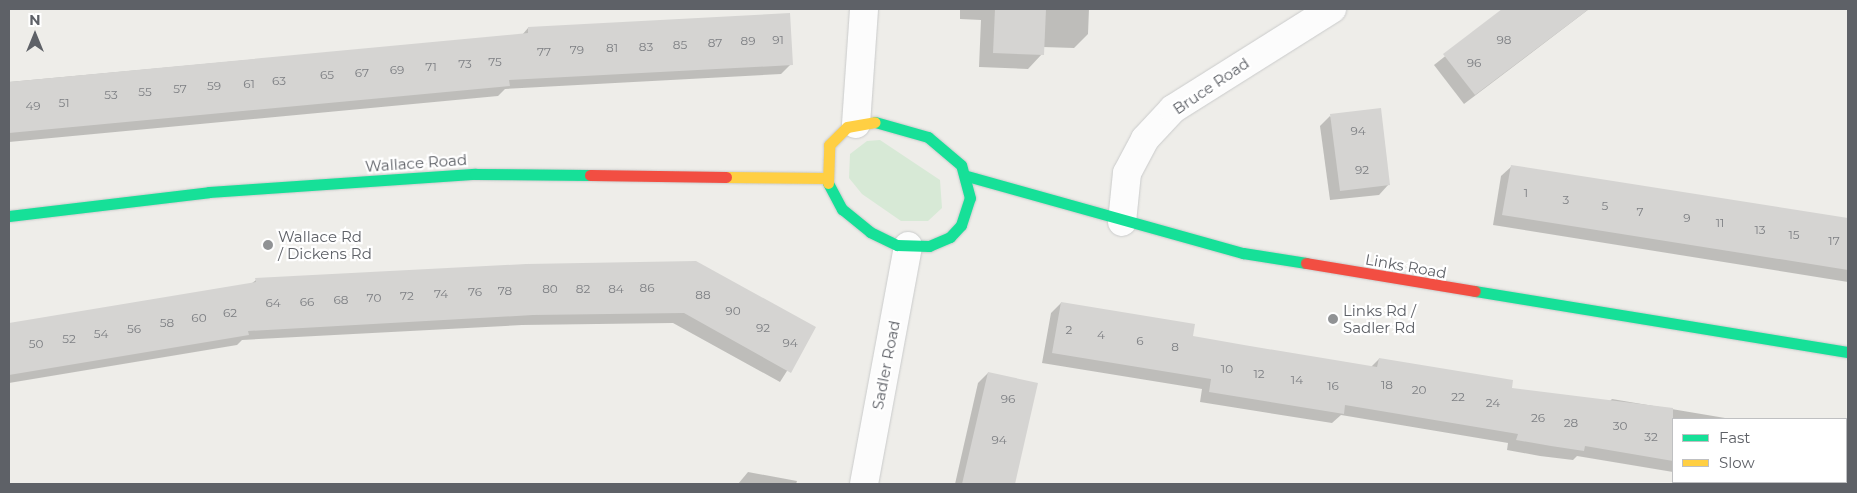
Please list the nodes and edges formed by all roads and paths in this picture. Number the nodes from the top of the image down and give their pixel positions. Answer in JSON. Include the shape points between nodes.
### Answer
{"nodes":[{"id":1,"x":864,"y":9,"type":"edge"},
{"id":2,"x":1332,"y":9,"type":"edge"},
{"id":3,"x":856,"y":124,"type":"junction"},
{"id":4,"x":967,"y":176,"type":"junction"},
{"id":5,"x":826,"y":178,"type":"junction"},
{"id":6,"x":9,"y":216,"type":"edge"},
{"id":7,"x":1122,"y":222,"type":"junction"},
{"id":8,"x":908,"y":246,"type":"junction"},
{"id":9,"x":1848,"y":352,"type":"edge"},
{"id":10,"x":864,"y":484,"type":"edge"}],
"edges":[{"from":1,"to":3,"type":"street"},
{"from":2,"to":7,"type":"street","name":"Bruce Road","via":[[1173,109],[1145,139],[1127,173]]},
{"from":3,"to":4,"type":"street","via":[[875,122],[928,137],[948,152]]},
{"from":3,"to":5,"type":"street","via":[[835,134],[829,145]]},
{"from":4,"to":7,"type":"street","name":"Links Road"},
{"from":4,"to":8,"type":"street","via":[[970,198],[961,225],[939,243]]},
{"from":5,"to":6,"type":"street","name":"Wallace Road","via":[[475,174],[209,192]]},
{"from":5,"to":8,"type":"street","via":[[842,209],[856,222],[883,239]]},
{"from":7,"to":9,"type":"street","name":"Links Road","via":[[1243,254]]},
{"from":8,"to":10,"type":"street","name":"Sadler Road"}]}
